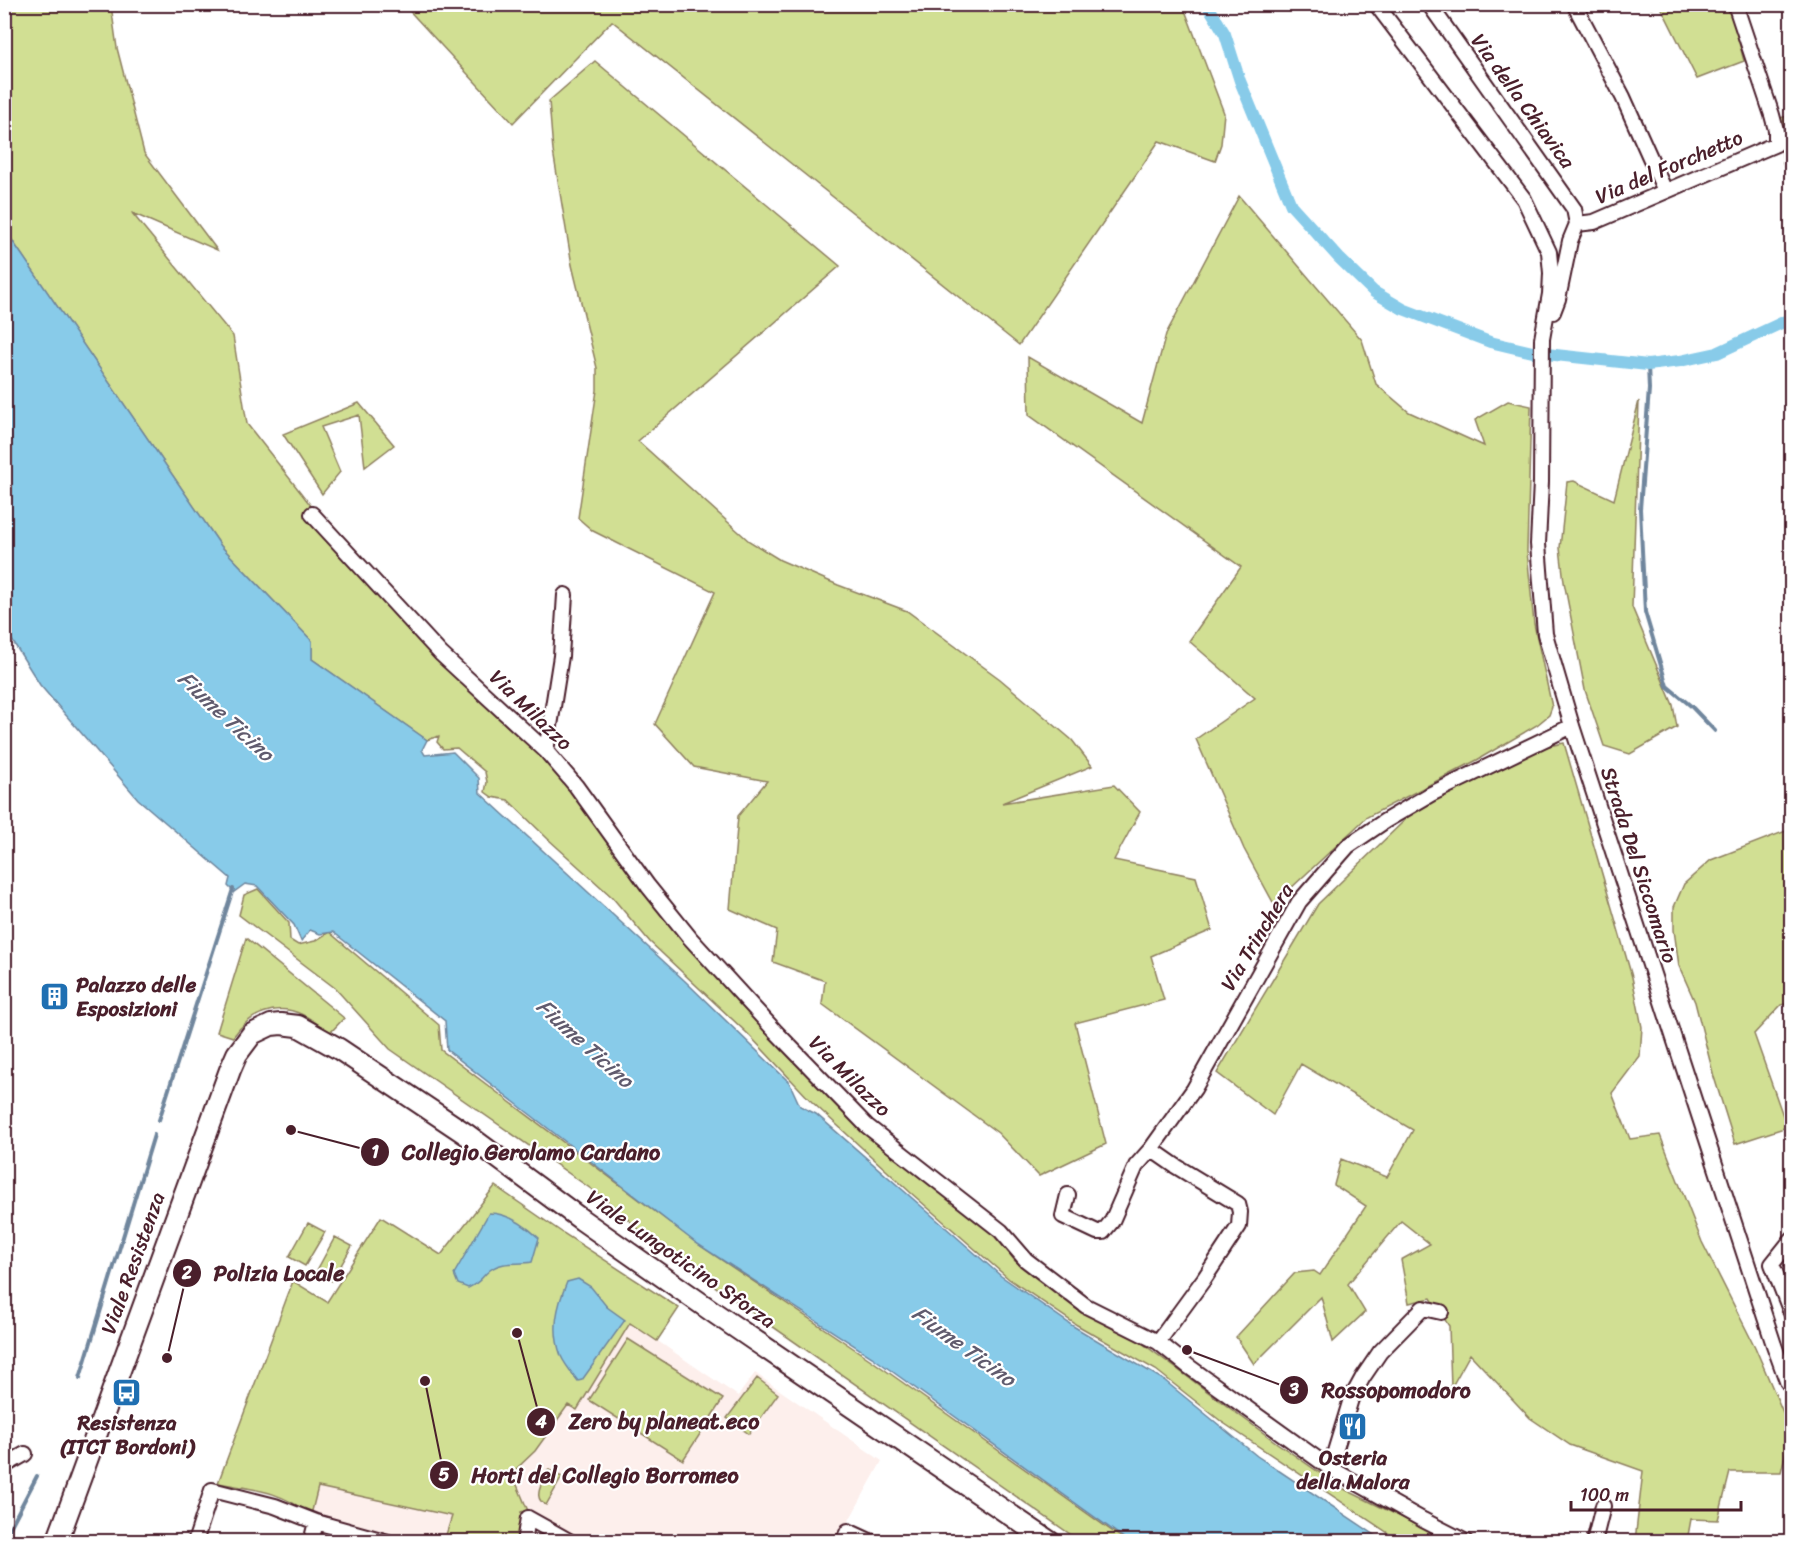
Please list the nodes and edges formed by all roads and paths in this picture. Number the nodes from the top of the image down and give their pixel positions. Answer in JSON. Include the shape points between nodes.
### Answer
{"nodes":[{"id":1,"x":1376,"y":4,"type":"edge"},
{"id":2,"x":1429,"y":4,"type":"edge"},
{"id":3,"x":1574,"y":4,"type":"edge"},
{"id":4,"x":1735,"y":4,"type":"edge"},
{"id":5,"x":1665,"y":191,"type":"junction"},
{"id":6,"x":1577,"y":224,"type":"junction"},
{"id":7,"x":1542,"y":339,"type":"junction"},
{"id":8,"x":312,"y":514,"type":"dead end"},
{"id":9,"x":565,"y":595,"type":"dead end"},
{"id":10,"x":1572,"y":726,"type":"junction"},
{"id":11,"x":546,"y":751,"type":"junction"},
{"id":12,"x":281,"y":1024,"type":"joint"},
{"id":13,"x":1151,"y":1149,"type":"junction"},
{"id":14,"x":1068,"y":1195,"type":"dead end"},
{"id":15,"x":1791,"y":1239,"type":"edge"},
{"id":16,"x":1441,"y":1312,"type":"dead end"},
{"id":17,"x":1791,"y":1315,"type":"edge"},
{"id":18,"x":1158,"y":1342,"type":"junction"},
{"id":19,"x":1791,"y":1388,"type":"edge"},
{"id":20,"x":25,"y":1454,"type":"dead end"},
{"id":21,"x":4,"y":1466,"type":"edge"},
{"id":22,"x":1329,"y":1468,"type":"junction"},
{"id":23,"x":1603,"y":1506,"type":"dead end"},
{"id":24,"x":316,"y":1522,"type":"junction"},
{"id":25,"x":196,"y":1539,"type":"edge"},
{"id":26,"x":57,"y":1542,"type":"edge"},
{"id":27,"x":311,"y":1542,"type":"edge"},
{"id":28,"x":388,"y":1542,"type":"edge"},
{"id":29,"x":524,"y":1542,"type":"edge"},
{"id":30,"x":571,"y":1542,"type":"edge"},
{"id":31,"x":843,"y":1542,"type":"edge"},
{"id":32,"x":872,"y":1542,"type":"edge"},
{"id":33,"x":1050,"y":1542,"type":"edge"},
{"id":34,"x":1466,"y":1542,"type":"edge"},
{"id":35,"x":1594,"y":1542,"type":"edge"}],
"edges":[{"from":1,"to":7,"type":"street","via":[[1524,199],[1540,231],[1549,252],[1551,273]]},
{"from":2,"to":6,"type":"street","name":"Via della Chiavica","via":[[1572,204]]},
{"from":3,"to":5,"type":"street","via":[[1623,97]]},
{"from":4,"to":5,"type":"street","name":"Via del Forchetto","via":[[1772,115],[1776,144]]},
{"from":5,"to":6,"type":"street","name":"Via del Forchetto","via":[[1594,222]]},
{"from":6,"to":7,"type":"street","via":[[1558,300]]},
{"from":7,"to":10,"type":"street","name":"Strada Del Siccomario","via":[[1540,589],[1545,634]]},
{"from":8,"to":11,"type":"street","name":"Via Milazzo","via":[[441,654]]},
{"from":9,"to":11,"type":"street","via":[[561,656]]},
{"from":10,"to":13,"type":"street","name":"Via Trinchera","via":[[1431,794],[1348,846],[1299,902],[1194,1089]]},
{"from":10,"to":19,"type":"street","name":"Strada Del Siccomario"},
{"from":11,"to":18,"type":"street","name":"Via Milazzo","via":[[690,938],[867,1126],[1002,1231],[1026,1260],[1086,1306]]},
{"from":12,"to":26,"type":"main road","name":"Viale Resistenza","via":[[252,1034],[230,1070]]},
{"from":12,"to":33,"type":"main road","name":"Viale Lungoticino Sforza","via":[[298,1026],[339,1049],[456,1127],[716,1314]]},
{"from":13,"to":14,"type":"street","name":"Via Trinchera","via":[[1136,1166],[1112,1221],[1103,1232],[1062,1216]]},
{"from":13,"to":18,"type":"street","via":[[1238,1204],[1240,1212],[1239,1226]]},
{"from":15,"to":17,"type":"street","via":[[1772,1264]]},
{"from":16,"to":22,"type":"street","via":[[1422,1308],[1380,1352],[1351,1400]]},
{"from":18,"to":22,"type":"street","name":"Via Milazzo"},
{"from":20,"to":21,"type":"street"},
{"from":22,"to":34,"type":"street","name":"Via Milazzo"},
{"from":23,"to":35,"type":"street"},
{"from":24,"to":25,"type":"street","via":[[275,1506],[212,1490]]},
{"from":24,"to":27,"type":"street"},
{"from":24,"to":28,"type":"street"},
{"from":29,"to":30,"type":"street","via":[[528,1518]]},
{"from":31,"to":32,"type":"street","via":[[848,1531]]}]}
